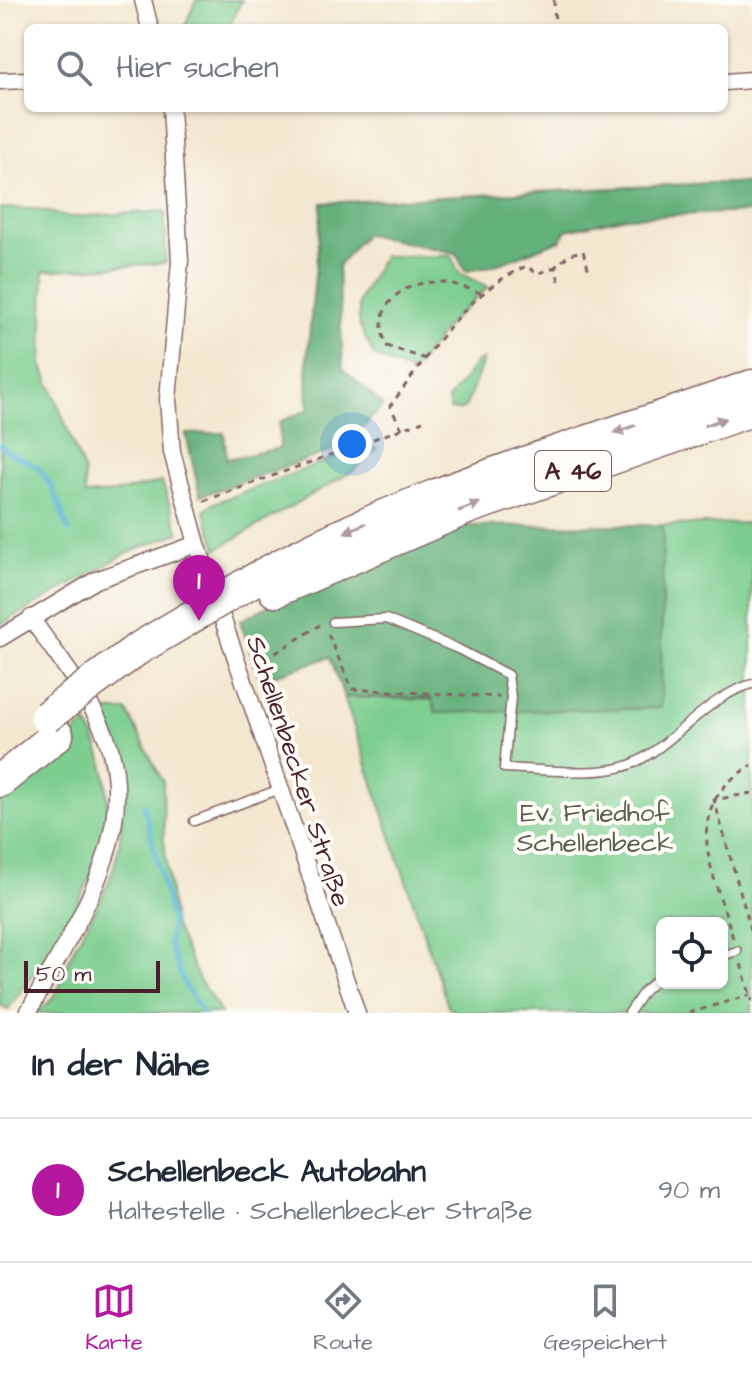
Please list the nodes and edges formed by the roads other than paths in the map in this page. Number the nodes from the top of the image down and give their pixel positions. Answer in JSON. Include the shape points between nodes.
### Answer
{"nodes":[{"id":1,"x":143,"y":0,"type":"edge"},
{"id":2,"x":149,"y":24,"type":"edge"},
{"id":3,"x":24,"y":80,"type":"edge"},
{"id":4,"x":752,"y":80,"type":"edge"},
{"id":5,"x":0,"y":81,"type":"edge"},
{"id":6,"x":728,"y":82,"type":"edge"},
{"id":7,"x":171,"y":112,"type":"edge"},
{"id":8,"x":752,"y":386,"type":"edge"},
{"id":9,"x":752,"y":410,"type":"edge"},
{"id":10,"x":197,"y":544,"type":"junction"},
{"id":11,"x":249,"y":594,"type":"junction"},
{"id":12,"x":31,"y":618,"type":"junction"},
{"id":13,"x":328,"y":622,"type":"road end"},
{"id":14,"x":0,"y":638,"type":"edge"},
{"id":15,"x":752,"y":684,"type":"edge"},
{"id":16,"x":52,"y":726,"type":"junction"},
{"id":17,"x":0,"y":757,"type":"edge"},
{"id":18,"x":0,"y":781,"type":"edge"},
{"id":19,"x":280,"y":789,"type":"junction"},
{"id":20,"x":194,"y":821,"type":"dead end"},
{"id":21,"x":737,"y":951,"type":"road end"},
{"id":22,"x":728,"y":954,"type":"edge"},
{"id":23,"x":656,"y":980,"type":"edge"},
{"id":24,"x":28,"y":1013,"type":"edge"},
{"id":25,"x":357,"y":1013,"type":"edge"},
{"id":26,"x":629,"y":1013,"type":"edge"}],
"edges":[{"from":1,"to":2,"type":"street"},
{"from":3,"to":5,"type":"street"},
{"from":4,"to":6,"type":"street"},
{"from":7,"to":10,"type":"street","name":"Schellenbecker Straße","via":[[180,261],[168,399],[172,452]]},
{"from":8,"to":11,"type":"highway","number":"A 46","one_way":true,"via":[[422,500],[318,545]]},
{"from":11,"to":9,"type":"highway","number":"A 46","one_way":true,"via":[[467,508]]},
{"from":10,"to":12,"type":"street","via":[[96,580]]},
{"from":10,"to":19,"type":"street","name":"Schellenbecker Straße"},
{"from":11,"to":16,"type":"highway","number":"A 46","via":[[164,656]]},
{"from":12,"to":14,"type":"street"},
{"from":12,"to":24,"type":"street","via":[[106,735],[115,773],[116,822],[104,866]]},
{"from":13,"to":15,"type":"lane","via":[[386,619],[508,675],[504,768],[608,769],[631,764],[652,753],[703,709]]},
{"from":16,"to":17,"type":"highway","number":"A 46"},
{"from":16,"to":18,"type":"highway","number":"A 46"},
{"from":19,"to":20,"type":"lane"},
{"from":19,"to":25,"type":"street","name":"Schellenbecker Straße"},
{"from":21,"to":22,"type":"lane"},
{"from":23,"to":26,"type":"lane"}]}
